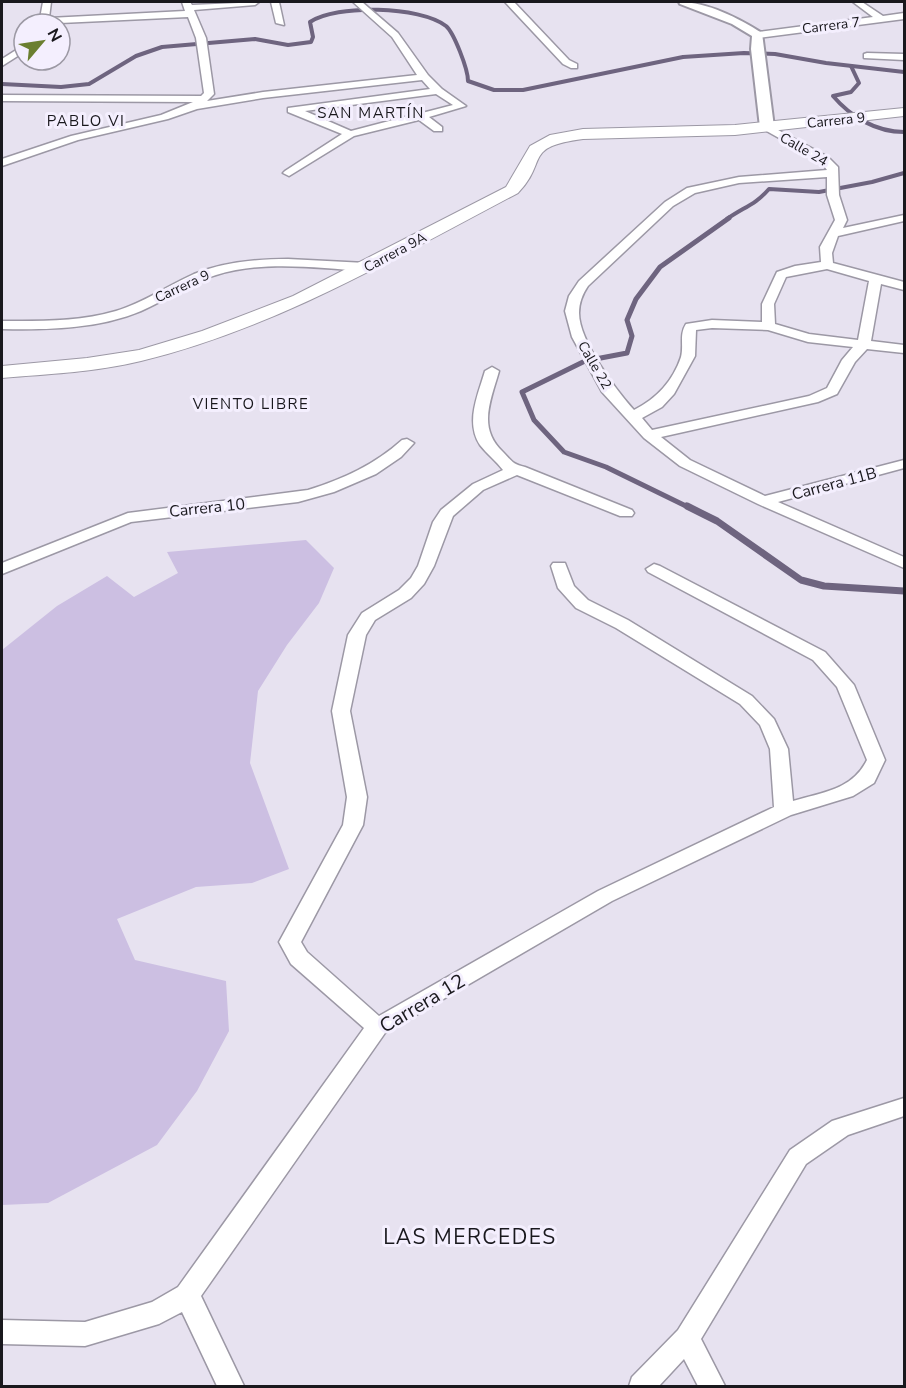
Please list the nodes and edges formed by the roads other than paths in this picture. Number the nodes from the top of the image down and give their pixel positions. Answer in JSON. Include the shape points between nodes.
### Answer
{"nodes":[{"id":1,"x":255,"y":2,"type":"edge"},
{"id":2,"x":276,"y":2,"type":"edge"},
{"id":3,"x":509,"y":2,"type":"edge"},
{"id":4,"x":684,"y":2,"type":"edge"},
{"id":5,"x":857,"y":2,"type":"edge"},
{"id":6,"x":865,"y":2,"type":"edge"},
{"id":7,"x":359,"y":4,"type":"edge"},
{"id":8,"x":187,"y":8,"type":"edge"},
{"id":9,"x":904,"y":16,"type":"edge"},
{"id":10,"x":882,"y":19,"type":"junction"},
{"id":11,"x":72,"y":20,"type":"edge"},
{"id":12,"x":281,"y":23,"type":"dead end"},
{"id":13,"x":758,"y":34,"type":"junction"},
{"id":14,"x":867,"y":56,"type":"dead end"},
{"id":15,"x":904,"y":57,"type":"edge"},
{"id":16,"x":574,"y":66,"type":"dead end"},
{"id":17,"x":424,"y":77,"type":"junction"},
{"id":18,"x":438,"y":91,"type":"junction"},
{"id":19,"x":263,"y":95,"type":"junction"},
{"id":20,"x":392,"y":97,"type":"junction"},
{"id":21,"x":2,"y":98,"type":"edge"},
{"id":22,"x":199,"y":103,"type":"junction"},
{"id":23,"x":292,"y":110,"type":"junction"},
{"id":24,"x":904,"y":112,"type":"edge"},
{"id":25,"x":418,"y":115,"type":"junction"},
{"id":26,"x":767,"y":127,"type":"junction"},
{"id":27,"x":438,"y":129,"type":"dead end"},
{"id":28,"x":350,"y":134,"type":"junction"},
{"id":29,"x":2,"y":163,"type":"edge"},
{"id":30,"x":289,"y":173,"type":"dead end"},
{"id":31,"x":832,"y":173,"type":"junction"},
{"id":32,"x":904,"y":218,"type":"edge"},
{"id":33,"x":836,"y":233,"type":"junction"},
{"id":34,"x":828,"y":265,"type":"junction"},
{"id":35,"x":366,"y":267,"type":"junction"},
{"id":36,"x":876,"y":279,"type":"junction"},
{"id":37,"x":904,"y":286,"type":"edge"},
{"id":38,"x":2,"y":325,"type":"edge"},
{"id":39,"x":769,"y":326,"type":"junction"},
{"id":40,"x":864,"y":344,"type":"junction"},
{"id":41,"x":904,"y":349,"type":"edge"},
{"id":42,"x":2,"y":372,"type":"edge"},
{"id":43,"x":492,"y":372,"type":"dead end"},
{"id":44,"x":633,"y":417,"type":"junction"},
{"id":45,"x":649,"y":435,"type":"junction"},
{"id":46,"x":407,"y":443,"type":"dead end"},
{"id":47,"x":904,"y":464,"type":"edge"},
{"id":48,"x":510,"y":468,"type":"junction"},
{"id":49,"x":763,"y":501,"type":"junction"},
{"id":50,"x":626,"y":513,"type":"dead end"},
{"id":51,"x":904,"y":563,"type":"edge"},
{"id":52,"x":559,"y":566,"type":"dead end"},
{"id":53,"x":2,"y":569,"type":"edge"},
{"id":54,"x":654,"y":569,"type":"dead end"},
{"id":55,"x":784,"y":810,"type":"junction"},
{"id":56,"x":377,"y":1027,"type":"junction"},
{"id":57,"x":904,"y":1107,"type":"edge"},
{"id":58,"x":187,"y":1295,"type":"junction"},
{"id":59,"x":2,"y":1332,"type":"edge"},
{"id":60,"x":687,"y":1338,"type":"junction"},
{"id":61,"x":231,"y":1386,"type":"edge"},
{"id":62,"x":642,"y":1386,"type":"edge"},
{"id":63,"x":712,"y":1386,"type":"edge"}],
"edges":[{"from":1,"to":8,"type":"street"},
{"from":2,"to":12,"type":"street"},
{"from":3,"to":16,"type":"street"},
{"from":4,"to":13,"type":"street"},
{"from":5,"to":6,"type":"street"},
{"from":5,"to":10,"type":"street"},
{"from":7,"to":17,"type":"street","via":[[395,35]]},
{"from":8,"to":11,"type":"street"},
{"from":8,"to":22,"type":"street","via":[[202,42],[208,94]]},
{"from":9,"to":10,"type":"street","name":"Carrera 7"},
{"from":10,"to":13,"type":"street","name":"Carrera 7"},
{"from":13,"to":26,"type":"street","name":"Calle 24"},
{"from":14,"to":15,"type":"street"},
{"from":17,"to":18,"type":"street"},
{"from":17,"to":19,"type":"street"},
{"from":18,"to":20,"type":"street"},
{"from":18,"to":25,"type":"street","via":[[461,106]]},
{"from":19,"to":22,"type":"street"},
{"from":19,"to":23,"type":"street"},
{"from":20,"to":23,"type":"street"},
{"from":20,"to":25,"type":"street"},
{"from":21,"to":22,"type":"street"},
{"from":22,"to":29,"type":"street","via":[[164,117],[75,138]]},
{"from":23,"to":28,"type":"street"},
{"from":24,"to":26,"type":"main road","name":"Carrera 9"},
{"from":25,"to":27,"type":"street"},
{"from":25,"to":28,"type":"street"},
{"from":26,"to":31,"type":"street","name":"Calle 24","via":[[824,159]]},
{"from":26,"to":35,"type":"main road","name":"Carrera 9A","via":[[560,137],[540,144],[531,153],[521,181],[512,190]]},
{"from":28,"to":30,"type":"street"},
{"from":31,"to":33,"type":"street","name":"Calle 24","via":[[841,220]]},
{"from":31,"to":44,"type":"street","name":"Calle 22","via":[[739,180],[681,195],[583,284],[575,296],[573,321],[607,389]]},
{"from":32,"to":33,"type":"street"},
{"from":33,"to":34,"type":"street","name":"Calle 24","via":[[826,245]]},
{"from":34,"to":36,"type":"street"},
{"from":34,"to":39,"type":"street","via":[[781,276],[768,304]]},
{"from":35,"to":38,"type":"street","name":"Carrera 9","via":[[274,263],[230,268],[178,285],[137,308],[105,318],[55,325]]},
{"from":35,"to":42,"type":"main road","name":"Carrera 9A","via":[[267,314],[141,355]]},
{"from":36,"to":37,"type":"street"},
{"from":36,"to":40,"type":"street"},
{"from":39,"to":40,"type":"street","via":[[807,338]]},
{"from":39,"to":44,"type":"street","via":[[691,327],[688,356],[667,394]]},
{"from":40,"to":41,"type":"street"},
{"from":40,"to":45,"type":"street","via":[[849,360],[832,391],[813,399]]},
{"from":43,"to":48,"type":"street","via":[[478,421],[486,443]]},
{"from":44,"to":45,"type":"street","name":"Calle 22"},
{"from":45,"to":49,"type":"street","name":"Calle 22","via":[[685,463]]},
{"from":46,"to":53,"type":"street","name":"Carrera 10","via":[[379,467],[320,492],[128,518]]},
{"from":47,"to":49,"type":"street","name":"Carrera 11B"},
{"from":48,"to":50,"type":"street"},
{"from":48,"to":56,"type":"street","via":[[509,474],[478,487],[447,513],[418,580],[405,594],[368,617],[357,635],[341,711],[357,796],[353,825],[290,942],[299,958]]},
{"from":49,"to":51,"type":"street","name":"Calle 22"},
{"from":52,"to":55,"type":"street","via":[[566,588],[582,604],[746,700],[768,723],[779,749]]},
{"from":54,"to":55,"type":"street","name":"Carrera 12","via":[[819,656],[845,685],[876,760],[867,779],[846,792]]},
{"from":55,"to":56,"type":"street","name":"Carrera 12","via":[[605,896]]},
{"from":56,"to":58,"type":"street","name":"Carrera 12"},
{"from":57,"to":60,"type":"street","via":[[840,1128],[798,1157]]},
{"from":58,"to":59,"type":"street","name":"Carrera 12","via":[[159,1312],[85,1334]]},
{"from":58,"to":61,"type":"street"},
{"from":60,"to":62,"type":"street"},
{"from":60,"to":63,"type":"street"}]}
